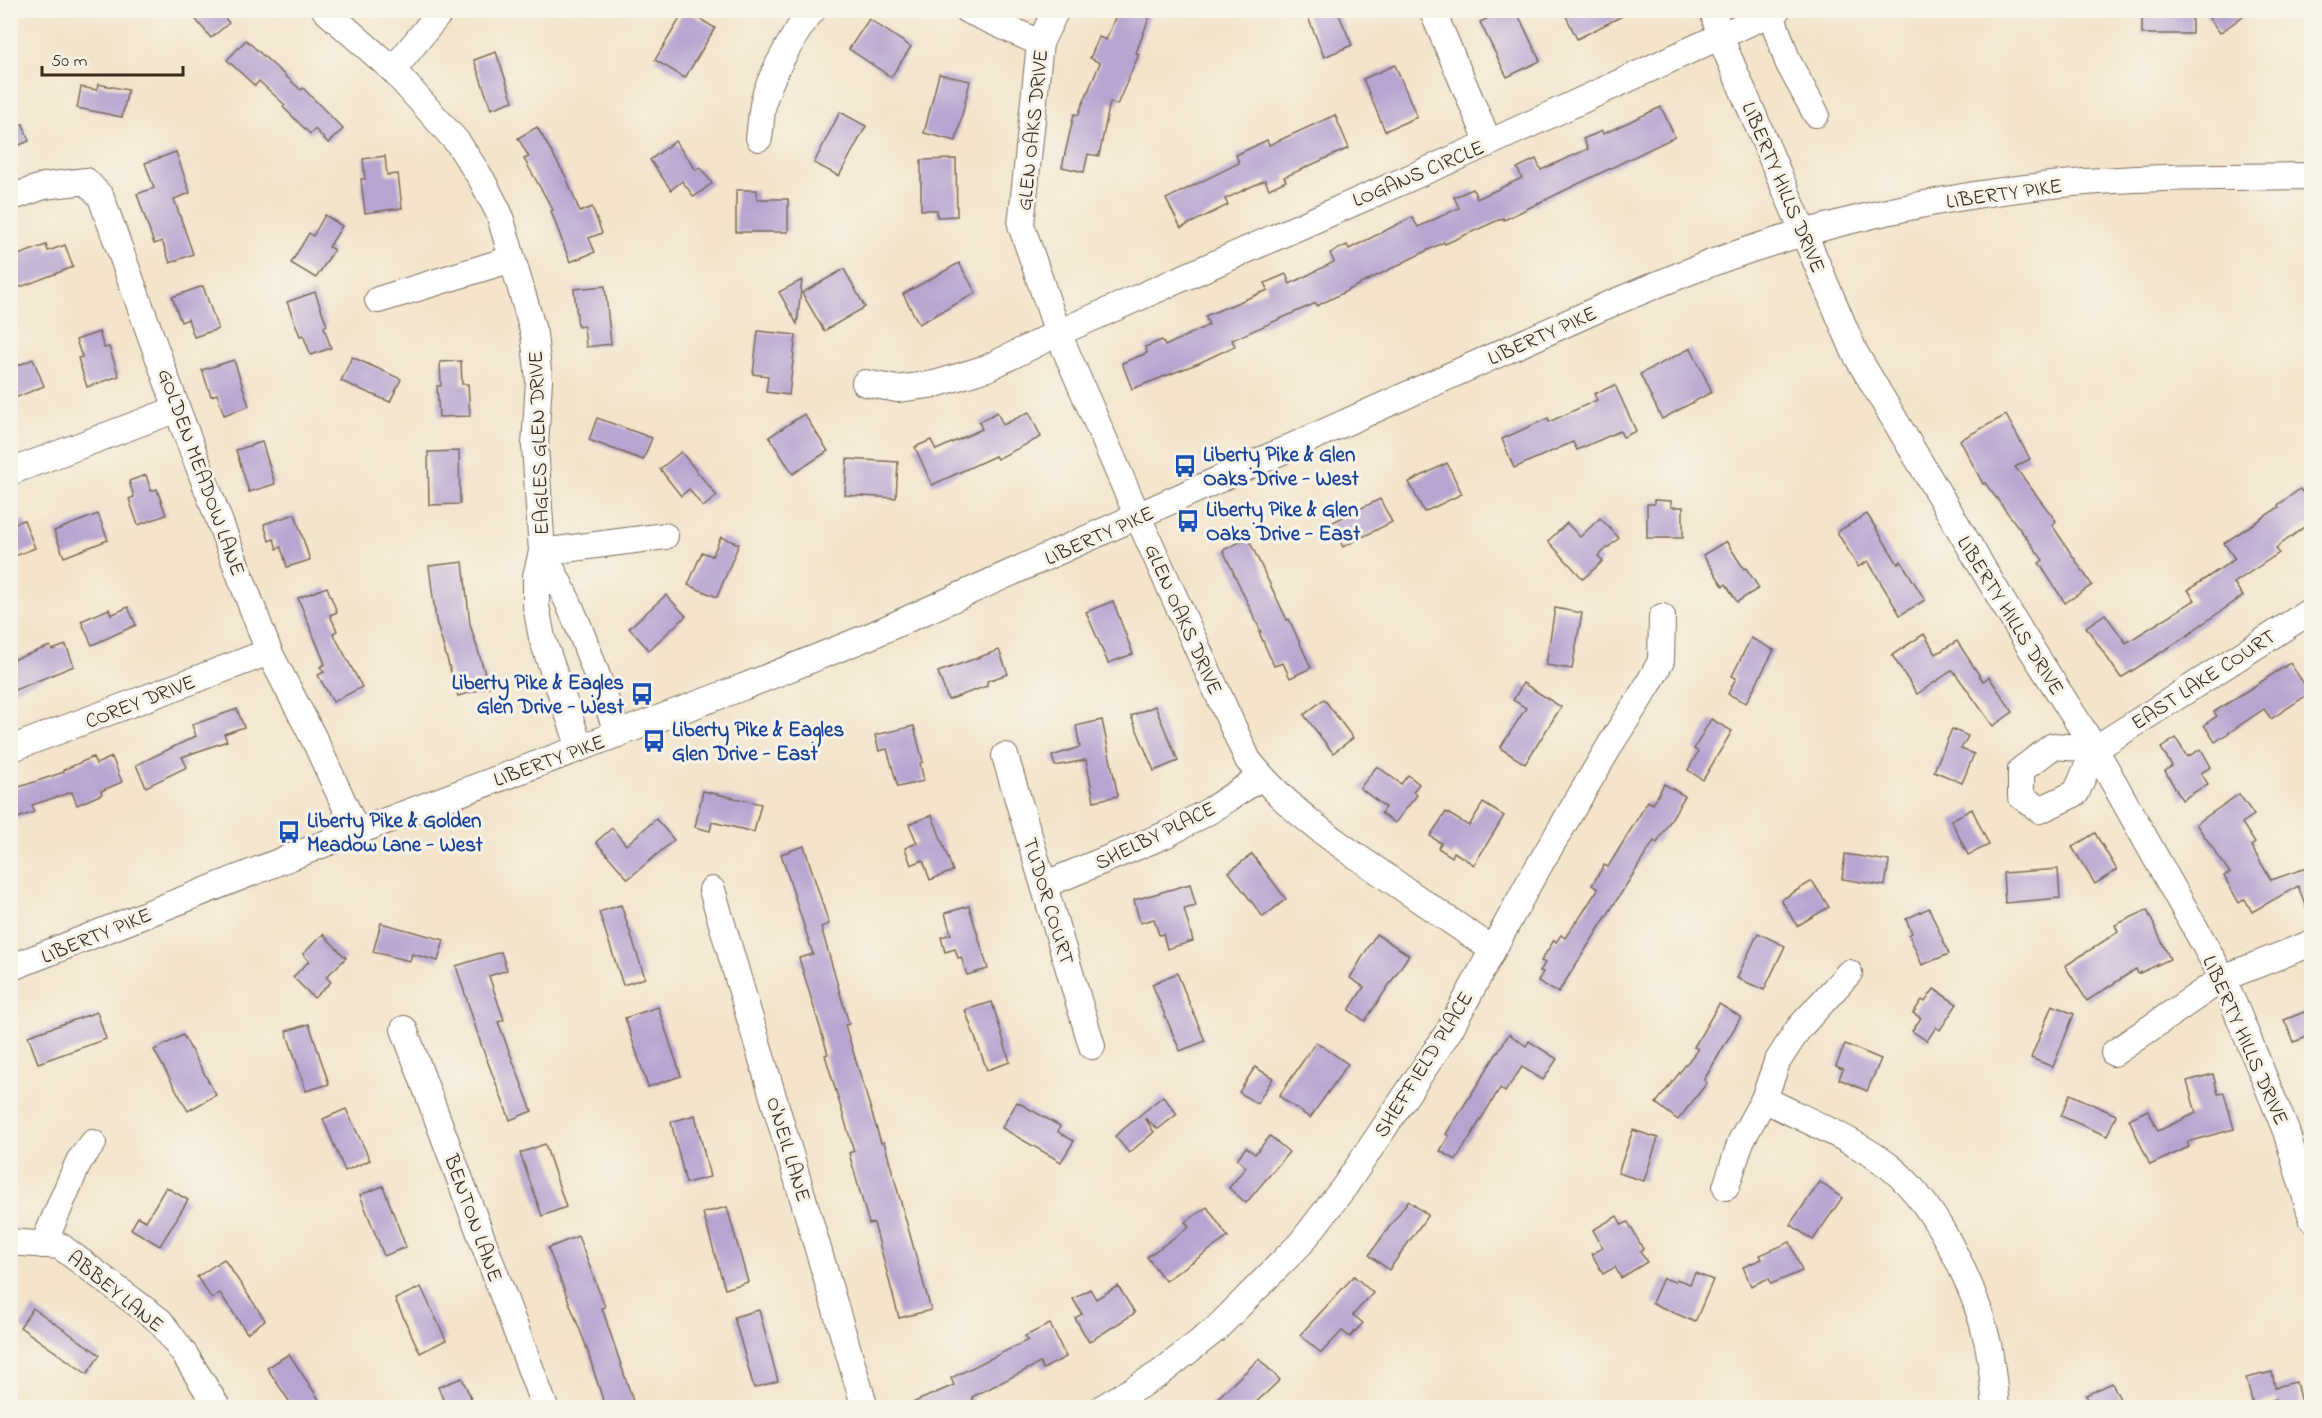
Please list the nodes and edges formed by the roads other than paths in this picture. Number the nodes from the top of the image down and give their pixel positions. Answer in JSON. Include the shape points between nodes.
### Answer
{"nodes":[{"id":1,"x":325,"y":10,"type":"edge"},
{"id":2,"x":442,"y":10,"type":"edge"},
{"id":3,"x":813,"y":10,"type":"edge"},
{"id":4,"x":967,"y":10,"type":"edge"},
{"id":5,"x":1056,"y":10,"type":"edge"},
{"id":6,"x":1432,"y":10,"type":"edge"},
{"id":7,"x":1713,"y":10,"type":"edge"},
{"id":8,"x":1774,"y":12,"type":"edge"},
{"id":9,"x":1720,"y":37,"type":"junction"},
{"id":10,"x":1040,"y":43,"type":"junction"},
{"id":11,"x":393,"y":70,"type":"junction"},
{"id":12,"x":1816,"y":114,"type":"dead end"},
{"id":13,"x":759,"y":138,"type":"dead end"},
{"id":14,"x":1489,"y":143,"type":"junction"},
{"id":15,"x":2312,"y":176,"type":"edge"},
{"id":16,"x":10,"y":198,"type":"edge"},
{"id":17,"x":1804,"y":233,"type":"junction"},
{"id":18,"x":512,"y":259,"type":"junction"},
{"id":19,"x":378,"y":300,"type":"dead end"},
{"id":20,"x":1058,"y":333,"type":"junction"},
{"id":21,"x":865,"y":382,"type":"dead end"},
{"id":22,"x":177,"y":409,"type":"junction"},
{"id":23,"x":10,"y":472,"type":"edge"},
{"id":24,"x":1138,"y":518,"type":"junction"},
{"id":25,"x":665,"y":536,"type":"dead end"},
{"id":26,"x":542,"y":552,"type":"junction"},
{"id":27,"x":2312,"y":610,"type":"edge"},
{"id":28,"x":1662,"y":617,"type":"dead end"},
{"id":29,"x":269,"y":652,"type":"junction"},
{"id":30,"x":618,"y":734,"type":"junction"},
{"id":31,"x":580,"y":748,"type":"junction"},
{"id":32,"x":2095,"y":748,"type":"junction"},
{"id":33,"x":10,"y":749,"type":"edge"},
{"id":34,"x":1005,"y":756,"type":"dead end"},
{"id":35,"x":1261,"y":777,"type":"junction"},
{"id":36,"x":357,"y":832,"type":"junction"},
{"id":37,"x":1044,"y":885,"type":"junction"},
{"id":38,"x":712,"y":890,"type":"dead end"},
{"id":39,"x":2312,"y":943,"type":"edge"},
{"id":40,"x":1492,"y":949,"type":"junction"},
{"id":41,"x":10,"y":968,"type":"edge"},
{"id":42,"x":1849,"y":973,"type":"dead end"},
{"id":43,"x":2223,"y":978,"type":"junction"},
{"id":44,"x":404,"y":1029,"type":"dead end"},
{"id":45,"x":1092,"y":1046,"type":"dead end"},
{"id":46,"x":2114,"y":1053,"type":"dead end"},
{"id":47,"x":1764,"y":1099,"type":"junction"},
{"id":48,"x":93,"y":1143,"type":"dead end"},
{"id":49,"x":1726,"y":1187,"type":"dead end"},
{"id":50,"x":2312,"y":1218,"type":"edge"},
{"id":51,"x":10,"y":1242,"type":"edge"},
{"id":52,"x":43,"y":1245,"type":"junction"},
{"id":53,"x":218,"y":1407,"type":"edge"},
{"id":54,"x":545,"y":1407,"type":"edge"},
{"id":55,"x":866,"y":1407,"type":"edge"},
{"id":56,"x":1102,"y":1407,"type":"edge"},
{"id":57,"x":1996,"y":1407,"type":"edge"}],
"edges":[{"from":1,"to":11,"type":"street","name":"EAGLES GLEN DRIVE"},
{"from":2,"to":11,"type":"street"},
{"from":3,"to":13,"type":"street","via":[[785,54],[765,96]]},
{"from":4,"to":10,"type":"street"},
{"from":5,"to":10,"type":"street","name":"GLEN OAKS DRIVE"},
{"from":6,"to":14,"type":"street"},
{"from":7,"to":9,"type":"street","name":"LIBERTY HILLS DRIVE"},
{"from":8,"to":9,"type":"street","name":"LOGANS CIRCLE"},
{"from":8,"to":12,"type":"street","via":[[1788,62]]},
{"from":9,"to":14,"type":"street","name":"LOGANS CIRCLE"},
{"from":9,"to":17,"type":"street","name":"LIBERTY HILLS DRIVE"},
{"from":10,"to":20,"type":"street","name":"GLEN OAKS DRIVE","via":[[1021,225]]},
{"from":11,"to":18,"type":"street","name":"EAGLES GLEN DRIVE","via":[[458,143],[482,180],[499,213]]},
{"from":14,"to":20,"type":"street","name":"LOGANS CIRCLE"},
{"from":15,"to":17,"type":"street","name":"LIBERTY PIKE","via":[[2182,177],[2061,184],[1930,203]]},
{"from":16,"to":22,"type":"street","name":"GOLDEN MEADOW LANE","via":[[44,186],[86,181],[101,197]]},
{"from":17,"to":24,"type":"street","name":"LIBERTY PIKE","via":[[1688,272],[1603,307]]},
{"from":17,"to":32,"type":"street","name":"LIBERTY HILLS DRIVE","via":[[1855,353],[1886,408]]},
{"from":18,"to":19,"type":"street"},
{"from":18,"to":26,"type":"street","name":"EAGLES GLEN DRIVE","via":[[534,334],[539,380],[535,446]]},
{"from":20,"to":21,"type":"street","name":"LOGANS CIRCLE","via":[[987,368],[935,384],[897,389]]},
{"from":20,"to":24,"type":"street","name":"GLEN OAKS DRIVE"},
{"from":22,"to":23,"type":"street"},
{"from":22,"to":29,"type":"street","name":"GOLDEN MEADOW LANE"},
{"from":24,"to":30,"type":"street","name":"LIBERTY PIKE","via":[[870,636]]},
{"from":24,"to":35,"type":"street","name":"GLEN OAKS DRIVE","via":[[1248,760]]},
{"from":25,"to":26,"type":"street"},
{"from":26,"to":30,"type":"street","name":"EAGLES GLEN DRIVE","via":[[580,629]]},
{"from":26,"to":31,"type":"street","name":"EAGLES GLEN DRIVE","via":[[536,576],[542,638]]},
{"from":27,"to":32,"type":"street","name":"EAST LAKE COURT"},
{"from":28,"to":40,"type":"street","name":"SHEFFIELD PLACE","via":[[1661,661]]},
{"from":29,"to":33,"type":"street","name":"COREY DRIVE"},
{"from":29,"to":36,"type":"street","name":"GOLDEN MEADOW LANE"},
{"from":30,"to":31,"type":"street","name":"LIBERTY PIKE"},
{"from":31,"to":36,"type":"street","name":"LIBERTY PIKE"},
{"from":32,"to":43,"type":"street","name":"LIBERTY HILLS DRIVE"},
{"from":34,"to":37,"type":"street","name":"TUDOR COURT"},
{"from":35,"to":37,"type":"street","name":"SHELBY PLACE","via":[[1165,835]]},
{"from":35,"to":40,"type":"street","name":"GLEN OAKS DRIVE","via":[[1323,834]]},
{"from":36,"to":41,"type":"street","name":"LIBERTY PIKE"},
{"from":37,"to":45,"type":"street","name":"TUDOR COURT"},
{"from":38,"to":55,"type":"street","name":"O'NEIL LANE"},
{"from":39,"to":43,"type":"street"},
{"from":40,"to":56,"type":"street","name":"SHEFFIELD PLACE","via":[[1449,1031],[1345,1186],[1301,1243],[1216,1329],[1159,1374]]},
{"from":42,"to":47,"type":"street","via":[[1799,1028],[1777,1062]]},
{"from":43,"to":46,"type":"street"},
{"from":43,"to":50,"type":"street","name":"LIBERTY HILLS DRIVE","via":[[2286,1131]]},
{"from":44,"to":54,"type":"street","name":"BENTON LANE"},
{"from":47,"to":49,"type":"street","via":[[1741,1141]]},
{"from":47,"to":57,"type":"street","via":[[1883,1161],[1913,1188],[1960,1266],[1980,1315]]},
{"from":48,"to":52,"type":"street","via":[[79,1161]]},
{"from":51,"to":52,"type":"street","name":"ABBEY LANE"},
{"from":52,"to":53,"type":"street","name":"ABBEY LANE","via":[[60,1246],[160,1322]]}]}
